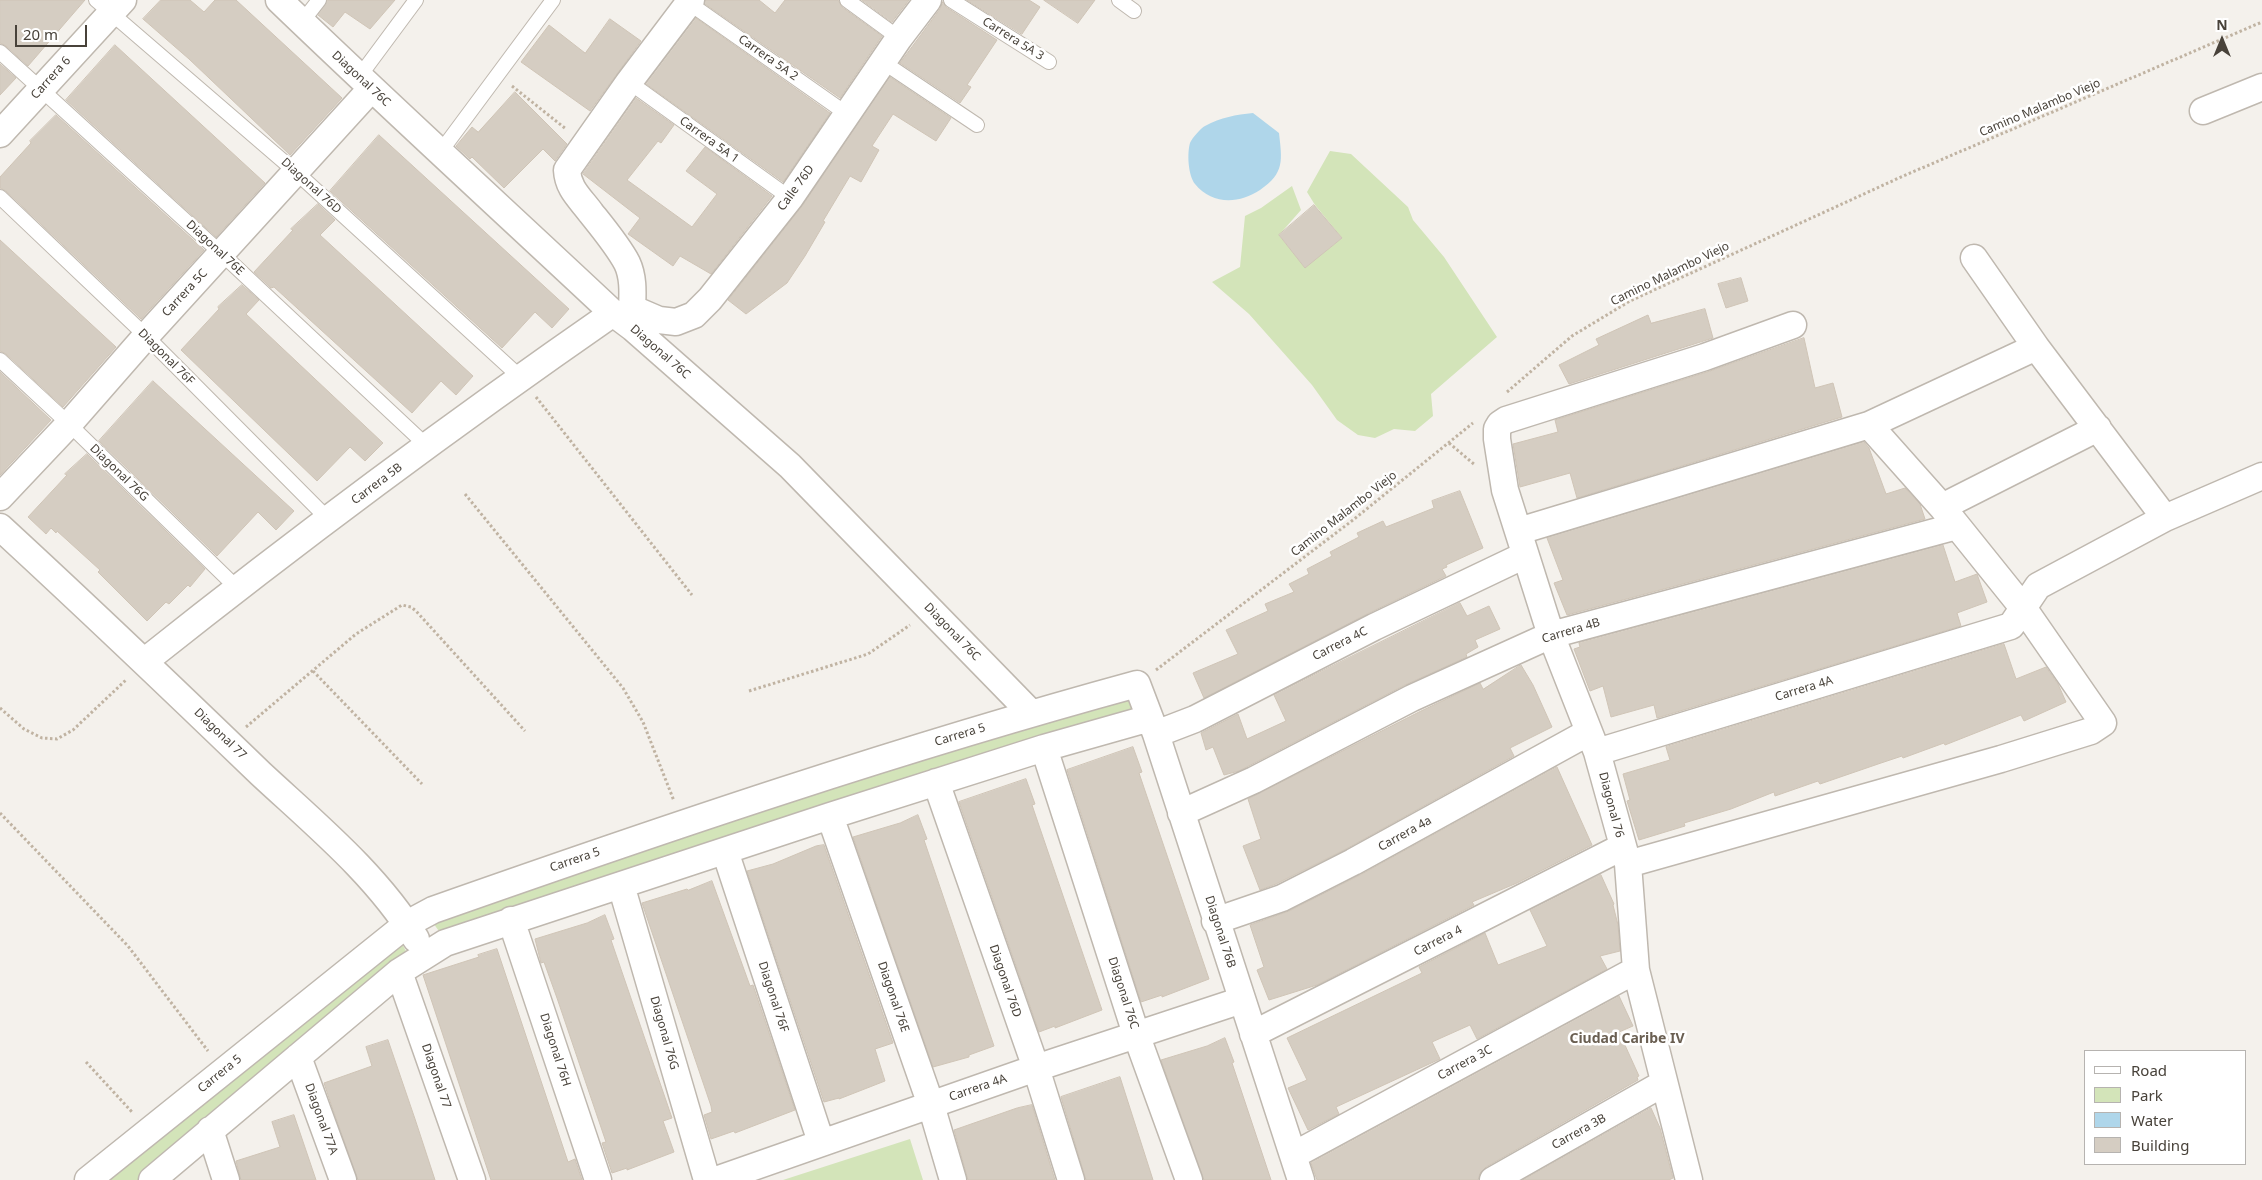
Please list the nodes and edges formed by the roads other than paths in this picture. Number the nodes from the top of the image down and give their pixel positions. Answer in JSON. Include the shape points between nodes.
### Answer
{"nodes":[{"id":1,"x":279,"y":0,"type":"edge"},
{"id":2,"x":319,"y":0,"type":"edge"},
{"id":3,"x":416,"y":0,"type":"edge"},
{"id":4,"x":553,"y":0,"type":"edge"},
{"id":5,"x":847,"y":0,"type":"edge"},
{"id":6,"x":928,"y":0,"type":"edge"},
{"id":7,"x":951,"y":0,"type":"edge"},
{"id":8,"x":1119,"y":0,"type":"edge"},
{"id":9,"x":690,"y":1,"type":"edge"},
{"id":10,"x":110,"y":4,"type":"edge"},
{"id":11,"x":1134,"y":11,"type":"dead end"},
{"id":12,"x":302,"y":22,"type":"junction"},
{"id":13,"x":899,"y":38,"type":"junction"},
{"id":14,"x":0,"y":52,"type":"edge"},
{"id":15,"x":883,"y":62,"type":"junction"},
{"id":16,"x":1049,"y":62,"type":"dead end"},
{"id":17,"x":629,"y":82,"type":"junction"},
{"id":18,"x":365,"y":83,"type":"junction"},
{"id":19,"x":2262,"y":87,"type":"edge"},
{"id":20,"x":42,"y":89,"type":"junction"},
{"id":21,"x":2202,"y":111,"type":"dead end"},
{"id":22,"x":847,"y":114,"type":"junction"},
{"id":23,"x":977,"y":125,"type":"dead end"},
{"id":24,"x":0,"y":134,"type":"edge"},
{"id":25,"x":447,"y":143,"type":"dead end"},
{"id":26,"x":296,"y":173,"type":"junction"},
{"id":27,"x":0,"y":197,"type":"edge"},
{"id":28,"x":790,"y":198,"type":"junction"},
{"id":29,"x":222,"y":254,"type":"junction"},
{"id":30,"x":1974,"y":258,"type":"dead end"},
{"id":31,"x":626,"y":316,"type":"junction"},
{"id":32,"x":1794,"y":325,"type":"dead end"},
{"id":33,"x":146,"y":336,"type":"junction"},
{"id":34,"x":2036,"y":347,"type":"junction"},
{"id":35,"x":0,"y":360,"type":"edge"},
{"id":36,"x":520,"y":377,"type":"junction"},
{"id":37,"x":69,"y":424,"type":"junction"},
{"id":38,"x":1869,"y":424,"type":"junction"},
{"id":39,"x":2098,"y":428,"type":"junction"},
{"id":40,"x":427,"y":446,"type":"junction"},
{"id":41,"x":2262,"y":476,"type":"edge"},
{"id":42,"x":0,"y":497,"type":"edge"},
{"id":43,"x":1950,"y":516,"type":"junction"},
{"id":44,"x":2165,"y":518,"type":"junction"},
{"id":45,"x":329,"y":520,"type":"junction"},
{"id":46,"x":0,"y":527,"type":"edge"},
{"id":47,"x":1522,"y":543,"type":"junction"},
{"id":48,"x":237,"y":588,"type":"junction"},
{"id":49,"x":2018,"y":617,"type":"junction"},
{"id":50,"x":1551,"y":635,"type":"junction"},
{"id":51,"x":145,"y":661,"type":"junction"},
{"id":52,"x":1137,"y":684,"type":"joint"},
{"id":53,"x":1031,"y":713,"type":"junction"},
{"id":54,"x":1153,"y":726,"type":"junction"},
{"id":55,"x":1593,"y":742,"type":"junction"},
{"id":56,"x":1044,"y":748,"type":"junction"},
{"id":57,"x":936,"y":782,"type":"junction"},
{"id":58,"x":1181,"y":813,"type":"junction"},
{"id":59,"x":830,"y":816,"type":"junction"},
{"id":60,"x":725,"y":851,"type":"junction"},
{"id":61,"x":1625,"y":856,"type":"junction"},
{"id":62,"x":621,"y":885,"type":"junction"},
{"id":63,"x":511,"y":920,"type":"junction"},
{"id":64,"x":1215,"y":921,"type":"junction"},
{"id":65,"x":407,"y":924,"type":"junction"},
{"id":66,"x":425,"y":954,"type":"junction"},
{"id":67,"x":1636,"y":970,"type":"junction"},
{"id":68,"x":399,"y":972,"type":"junction"},
{"id":69,"x":1242,"y":1000,"type":"junction"},
{"id":70,"x":1136,"y":1034,"type":"junction"},
{"id":71,"x":1253,"y":1034,"type":"junction"},
{"id":72,"x":298,"y":1057,"type":"junction"},
{"id":73,"x":1036,"y":1068,"type":"junction"},
{"id":74,"x":1664,"y":1083,"type":"junction"},
{"id":75,"x":931,"y":1105,"type":"junction"},
{"id":76,"x":210,"y":1130,"type":"junction"},
{"id":77,"x":821,"y":1142,"type":"junction"},
{"id":78,"x":1294,"y":1155,"type":"junction"},
{"id":79,"x":88,"y":1180,"type":"edge"},
{"id":80,"x":152,"y":1180,"type":"edge"},
{"id":81,"x":226,"y":1180,"type":"edge"},
{"id":82,"x":343,"y":1180,"type":"edge"},
{"id":83,"x":472,"y":1180,"type":"edge"},
{"id":84,"x":598,"y":1180,"type":"edge"},
{"id":85,"x":707,"y":1180,"type":"edge"},
{"id":86,"x":716,"y":1180,"type":"edge"},
{"id":87,"x":954,"y":1180,"type":"edge"},
{"id":88,"x":1071,"y":1180,"type":"edge"},
{"id":89,"x":1188,"y":1180,"type":"edge"},
{"id":90,"x":1300,"y":1180,"type":"edge"},
{"id":91,"x":1493,"y":1180,"type":"edge"},
{"id":92,"x":1689,"y":1180,"type":"edge"}],
"edges":[{"from":1,"to":12,"type":"street","name":"Diagonal 76C"},
{"from":2,"to":12,"type":"lane"},
{"from":3,"to":18,"type":"lane"},
{"from":4,"to":25,"type":"lane"},
{"from":5,"to":13,"type":"lane"},
{"from":6,"to":13,"type":"street","name":"Calle 76D"},
{"from":7,"to":16,"type":"lane","name":"Carrera 5A 3"},
{"from":8,"to":11,"type":"lane"},
{"from":9,"to":17,"type":"street"},
{"from":9,"to":22,"type":"lane","name":"Carrera 5A 2"},
{"from":10,"to":20,"type":"street","name":"Carrera 6"},
{"from":10,"to":26,"type":"lane","name":"Diagonal 76D"},
{"from":12,"to":18,"type":"street","name":"Diagonal 76C"},
{"from":13,"to":15,"type":"street","name":"Calle 76D"},
{"from":14,"to":20,"type":"lane","name":"Diagonal 76E"},
{"from":15,"to":22,"type":"street","name":"Calle 76D"},
{"from":15,"to":23,"type":"lane"},
{"from":17,"to":28,"type":"lane","name":"Carrera 5A 1"},
{"from":17,"to":31,"type":"street","via":[[567,170],[573,191],[627,263],[633,282]]},
{"from":18,"to":26,"type":"street","name":"Carrera 5C"},
{"from":18,"to":31,"type":"street","name":"Diagonal 76C"},
{"from":19,"to":21,"type":"street"},
{"from":20,"to":24,"type":"street","name":"Carrera 6"},
{"from":20,"to":29,"type":"lane","name":"Diagonal 76E"},
{"from":22,"to":28,"type":"street","name":"Calle 76D"},
{"from":26,"to":29,"type":"street","name":"Carrera 5C"},
{"from":26,"to":36,"type":"lane","name":"Diagonal 76D"},
{"from":27,"to":33,"type":"lane","name":"Diagonal 76F"},
{"from":28,"to":31,"type":"street","name":"Calle 76D","via":[[694,315],[676,322]]},
{"from":29,"to":33,"type":"street","name":"Carrera 5C"},
{"from":29,"to":40,"type":"lane","name":"Diagonal 76E"},
{"from":30,"to":34,"type":"street"},
{"from":31,"to":36,"type":"street","name":"Carrera 5B"},
{"from":31,"to":53,"type":"street","name":"Diagonal 76C","via":[[790,466]]},
{"from":32,"to":47,"type":"street","name":"Diagonal 76","via":[[1500,424],[1496,439],[1505,490]]},
{"from":33,"to":37,"type":"street","name":"Carrera 5C"},
{"from":33,"to":45,"type":"lane","name":"Diagonal 76F"},
{"from":34,"to":38,"type":"street","name":"Carrera 4C"},
{"from":34,"to":39,"type":"street"},
{"from":35,"to":37,"type":"lane","name":"Diagonal 76G"},
{"from":36,"to":40,"type":"street","name":"Carrera 5B"},
{"from":37,"to":42,"type":"street","name":"Carrera 5C"},
{"from":37,"to":48,"type":"lane","name":"Diagonal 76G"},
{"from":38,"to":43,"type":"street"},
{"from":38,"to":47,"type":"street","name":"Carrera 4C"},
{"from":39,"to":43,"type":"street","name":"Carrera 4B"},
{"from":39,"to":44,"type":"street"},
{"from":40,"to":45,"type":"street","name":"Carrera 5B"},
{"from":41,"to":44,"type":"street"},
{"from":43,"to":49,"type":"street"},
{"from":43,"to":50,"type":"street","name":"Carrera 4B"},
{"from":44,"to":49,"type":"street","via":[[2038,586]]},
{"from":45,"to":48,"type":"street","name":"Carrera 5B"},
{"from":46,"to":51,"type":"street","name":"Diagonal 77"},
{"from":47,"to":50,"type":"street","name":"Diagonal 76"},
{"from":47,"to":54,"type":"street","name":"Carrera 4C","via":[[1374,627],[1195,719]]},
{"from":48,"to":51,"type":"street","name":"Carrera 5B"},
{"from":49,"to":55,"type":"street","name":"Carrera 4A"},
{"from":49,"to":61,"type":"street","name":"Carrera 4","via":[[2104,722],[2091,730],[2001,758]]},
{"from":50,"to":55,"type":"street","name":"Diagonal 76"},
{"from":50,"to":58,"type":"street","name":"Carrera 4B","via":[[1412,698],[1254,780]]},
{"from":51,"to":65,"type":"street","name":"Diagonal 77","via":[[367,874]]},
{"from":52,"to":53,"type":"street","name":"Carrera 5"},
{"from":52,"to":54,"type":"street","name":"Diagonal 76B"},
{"from":53,"to":65,"type":"street","name":"Carrera 5","via":[[682,822],[433,910]]},
{"from":54,"to":56,"type":"street"},
{"from":54,"to":58,"type":"street","name":"Diagonal 76B"},
{"from":55,"to":61,"type":"street","name":"Diagonal 76"},
{"from":55,"to":64,"type":"street","name":"Carrera 4a","via":[[1282,898]]},
{"from":56,"to":57,"type":"street"},
{"from":56,"to":70,"type":"street","name":"Diagonal 76C"},
{"from":57,"to":59,"type":"street"},
{"from":57,"to":73,"type":"street","name":"Diagonal 76D"},
{"from":58,"to":64,"type":"street","name":"Diagonal 76B"},
{"from":59,"to":60,"type":"street"},
{"from":59,"to":75,"type":"street","name":"Diagonal 76E"},
{"from":60,"to":62,"type":"street"},
{"from":60,"to":77,"type":"street","name":"Diagonal 76F"},
{"from":61,"to":67,"type":"street","name":"Diagonal 76"},
{"from":61,"to":71,"type":"street","name":"Carrera 4"},
{"from":62,"to":63,"type":"street"},
{"from":62,"to":85,"type":"street","name":"Diagonal 76G"},
{"from":63,"to":66,"type":"street","via":[[445,943]]},
{"from":63,"to":84,"type":"street","name":"Diagonal 76H"},
{"from":64,"to":69,"type":"street","name":"Diagonal 76B"},
{"from":65,"to":66,"type":"street","name":"Diagonal 77"},
{"from":65,"to":79,"type":"street","name":"Carrera 5"},
{"from":66,"to":68,"type":"street"},
{"from":67,"to":74,"type":"street","name":"Diagonal 76"},
{"from":67,"to":78,"type":"street","name":"Carrera 3C"},
{"from":68,"to":72,"type":"street"},
{"from":68,"to":83,"type":"street","name":"Diagonal 77"},
{"from":69,"to":70,"type":"street","name":"Carrera 4A"},
{"from":69,"to":71,"type":"street","name":"Diagonal 76B"},
{"from":70,"to":73,"type":"street","name":"Carrera 4A"},
{"from":70,"to":89,"type":"street","name":"Diagonal 76C"},
{"from":71,"to":78,"type":"street","name":"Diagonal 76B"},
{"from":72,"to":76,"type":"street"},
{"from":72,"to":82,"type":"street","name":"Diagonal 77A"},
{"from":73,"to":75,"type":"street","name":"Carrera 4A"},
{"from":73,"to":88,"type":"street","name":"Diagonal 76D"},
{"from":74,"to":91,"type":"street","name":"Carrera 3B"},
{"from":74,"to":92,"type":"street","name":"Diagonal 76"},
{"from":75,"to":77,"type":"street","name":"Carrera 4A"},
{"from":75,"to":87,"type":"street","name":"Diagonal 76E"},
{"from":76,"to":80,"type":"street"},
{"from":76,"to":81,"type":"street"},
{"from":77,"to":86,"type":"street","name":"Carrera 4A"},
{"from":78,"to":90,"type":"street","name":"Diagonal 76B"}]}
